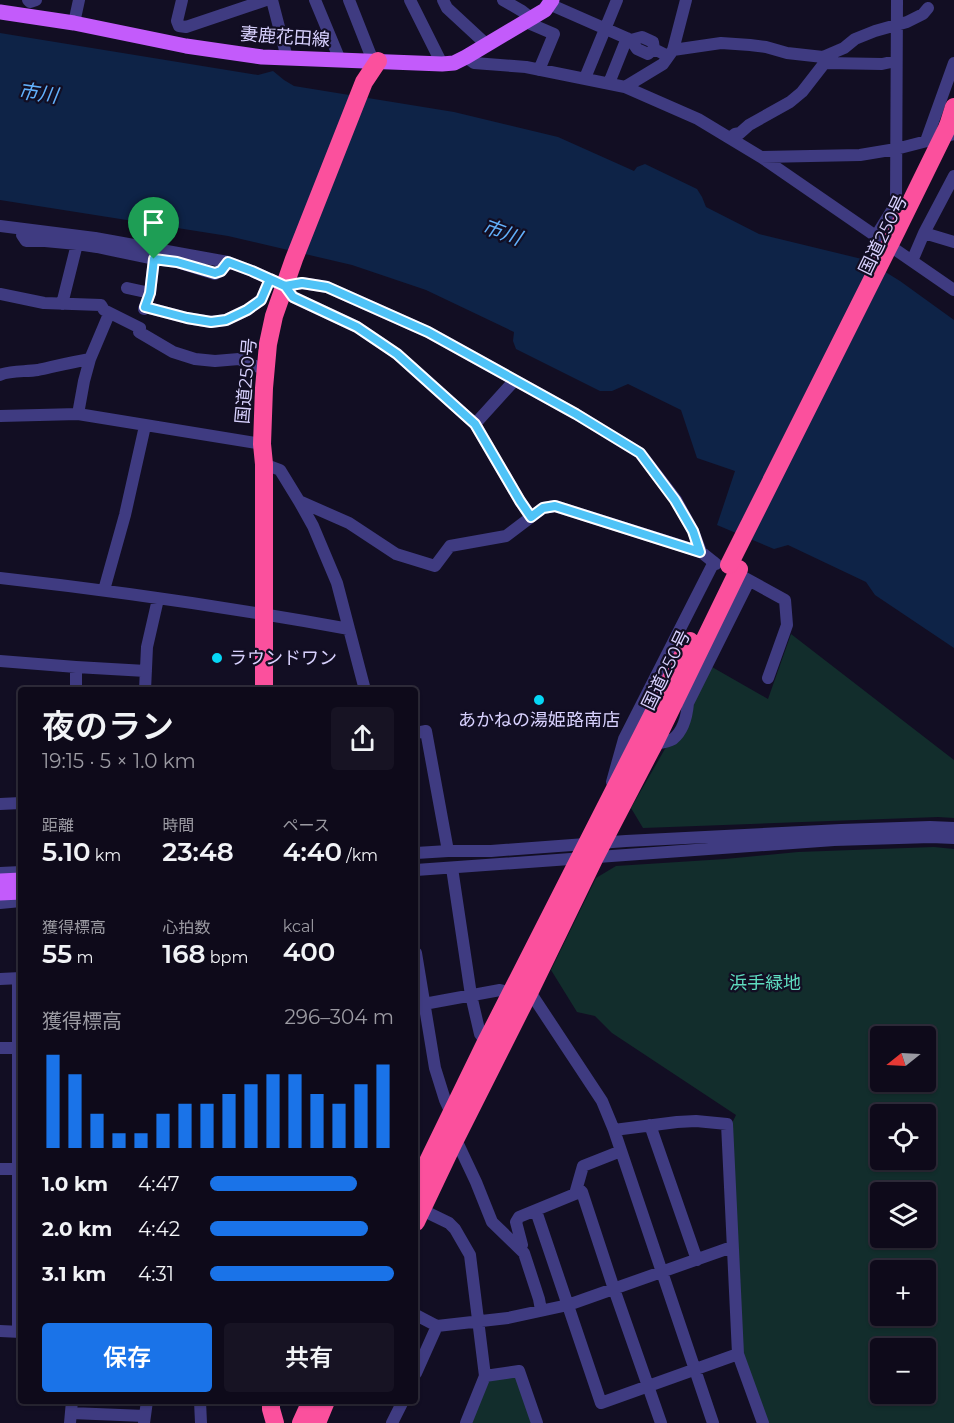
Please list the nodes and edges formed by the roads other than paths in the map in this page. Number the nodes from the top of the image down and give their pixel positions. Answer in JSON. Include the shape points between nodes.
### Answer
{"nodes":[{"id":1,"x":28,"y":0,"type":"edge"},
{"id":2,"x":36,"y":0,"type":"edge"},
{"id":3,"x":80,"y":0,"type":"edge"},
{"id":4,"x":182,"y":0,"type":"edge"},
{"id":5,"x":266,"y":0,"type":"edge"},
{"id":6,"x":272,"y":0,"type":"edge"},
{"id":7,"x":315,"y":0,"type":"edge"},
{"id":8,"x":349,"y":0,"type":"edge"},
{"id":9,"x":410,"y":0,"type":"edge"},
{"id":10,"x":443,"y":0,"type":"edge"},
{"id":11,"x":503,"y":0,"type":"edge"},
{"id":12,"x":617,"y":0,"type":"edge"},
{"id":13,"x":686,"y":0,"type":"edge"},
{"id":14,"x":897,"y":0,"type":"edge"},
{"id":15,"x":551,"y":2,"type":"edge"},
{"id":16,"x":233,"y":5,"type":"edge"},
{"id":17,"x":928,"y":8,"type":"dead end"},
{"id":18,"x":0,"y":12,"type":"edge"},
{"id":19,"x":527,"y":13,"type":"edge"},
{"id":20,"x":74,"y":23,"type":"junction"},
{"id":21,"x":896,"y":25,"type":"junction"},
{"id":22,"x":605,"y":28,"type":"junction"},
{"id":23,"x":629,"y":39,"type":"junction"},
{"id":24,"x":487,"y":45,"type":"junction"},
{"id":25,"x":671,"y":53,"type":"junction"},
{"id":26,"x":466,"y":57,"type":"junction"},
{"id":27,"x":287,"y":58,"type":"junction"},
{"id":28,"x":340,"y":60,"type":"junction"},
{"id":29,"x":375,"y":61,"type":"junction"},
{"id":30,"x":896,"y":61,"type":"junction"},
{"id":31,"x":954,"y":63,"type":"edge"},
{"id":32,"x":442,"y":64,"type":"junction"},
{"id":33,"x":539,"y":70,"type":"junction"},
{"id":34,"x":585,"y":78,"type":"junction"},
{"id":35,"x":609,"y":83,"type":"junction"},
{"id":36,"x":625,"y":87,"type":"junction"},
{"id":37,"x":954,"y":107,"type":"edge"},
{"id":38,"x":952,"y":132,"type":"edge"},
{"id":39,"x":730,"y":138,"type":"junction"},
{"id":40,"x":926,"y":141,"type":"junction"},
{"id":41,"x":896,"y":149,"type":"junction"},
{"id":42,"x":761,"y":157,"type":"junction"},
{"id":43,"x":954,"y":176,"type":"edge"},
{"id":44,"x":0,"y":226,"type":"edge"},
{"id":45,"x":23,"y":229,"type":"junction"},
{"id":46,"x":924,"y":233,"type":"junction"},
{"id":47,"x":876,"y":236,"type":"junction"},
{"id":48,"x":954,"y":242,"type":"edge"},
{"id":49,"x":77,"y":244,"type":"junction"},
{"id":50,"x":154,"y":259,"type":"junction"},
{"id":51,"x":912,"y":261,"type":"junction"},
{"id":52,"x":228,"y":262,"type":"junction"},
{"id":53,"x":277,"y":283,"type":"junction"},
{"id":54,"x":127,"y":288,"type":"dead end"},
{"id":55,"x":954,"y":290,"type":"edge"},
{"id":56,"x":150,"y":293,"type":"junction"},
{"id":57,"x":0,"y":294,"type":"edge"},
{"id":58,"x":62,"y":304,"type":"junction"},
{"id":59,"x":109,"y":314,"type":"junction"},
{"id":60,"x":90,"y":359,"type":"junction"},
{"id":61,"x":266,"y":369,"type":"junction"},
{"id":62,"x":0,"y":375,"type":"edge"},
{"id":63,"x":514,"y":381,"type":"junction"},
{"id":64,"x":78,"y":414,"type":"junction"},
{"id":65,"x":0,"y":416,"type":"edge"},
{"id":66,"x":475,"y":424,"type":"junction"},
{"id":67,"x":145,"y":426,"type":"junction"},
{"id":68,"x":262,"y":444,"type":"junction"},
{"id":69,"x":264,"y":464,"type":"junction"},
{"id":70,"x":299,"y":501,"type":"junction"},
{"id":71,"x":531,"y":517,"type":"junction"},
{"id":72,"x":700,"y":552,"type":"junction"},
{"id":73,"x":732,"y":570,"type":"junction"},
{"id":74,"x":0,"y":578,"type":"edge"},
{"id":75,"x":104,"y":590,"type":"junction"},
{"id":76,"x":158,"y":598,"type":"junction"},
{"id":77,"x":265,"y":613,"type":"junction"},
{"id":78,"x":349,"y":628,"type":"junction"},
{"id":79,"x":0,"y":662,"type":"edge"},
{"id":80,"x":76,"y":667,"type":"junction"},
{"id":81,"x":146,"y":671,"type":"junction"},
{"id":82,"x":768,"y":678,"type":"dead end"},
{"id":83,"x":76,"y":687,"type":"edge"},
{"id":84,"x":145,"y":687,"type":"edge"},
{"id":85,"x":264,"y":687,"type":"edge"},
{"id":86,"x":364,"y":687,"type":"edge"},
{"id":87,"x":418,"y":733,"type":"edge"},
{"id":88,"x":18,"y":803,"type":"edge"},
{"id":89,"x":0,"y":804,"type":"edge"},
{"id":90,"x":954,"y":828,"type":"edge"},
{"id":91,"x":917,"y":832,"type":"junction"},
{"id":92,"x":954,"y":838,"type":"edge"},
{"id":93,"x":592,"y":850,"type":"junction"},
{"id":94,"x":448,"y":851,"type":"junction"},
{"id":95,"x":418,"y":853,"type":"edge"},
{"id":96,"x":452,"y":868,"type":"junction"},
{"id":97,"x":418,"y":870,"type":"edge"},
{"id":98,"x":18,"y":872,"type":"edge"},
{"id":99,"x":0,"y":873,"type":"edge"},
{"id":100,"x":18,"y":880,"type":"edge"},
{"id":101,"x":0,"y":881,"type":"edge"},
{"id":102,"x":18,"y":892,"type":"edge"},
{"id":103,"x":0,"y":893,"type":"edge"},
{"id":104,"x":18,"y":901,"type":"edge"},
{"id":105,"x":0,"y":903,"type":"edge"},
{"id":106,"x":418,"y":966,"type":"edge"},
{"id":107,"x":18,"y":978,"type":"edge"},
{"id":108,"x":0,"y":980,"type":"edge"},
{"id":109,"x":520,"y":993,"type":"junction"},
{"id":110,"x":471,"y":995,"type":"junction"},
{"id":111,"x":424,"y":1004,"type":"junction"},
{"id":112,"x":486,"y":1042,"type":"junction"},
{"id":113,"x":0,"y":1048,"type":"edge"},
{"id":114,"x":18,"y":1048,"type":"edge"},
{"id":115,"x":451,"y":1113,"type":"junction"},
{"id":116,"x":650,"y":1125,"type":"junction"},
{"id":117,"x":614,"y":1130,"type":"junction"},
{"id":118,"x":454,"y":1142,"type":"junction"},
{"id":119,"x":621,"y":1151,"type":"junction"},
{"id":120,"x":0,"y":1168,"type":"edge"},
{"id":121,"x":18,"y":1169,"type":"edge"},
{"id":122,"x":418,"y":1182,"type":"edge"},
{"id":123,"x":577,"y":1187,"type":"junction"},
{"id":124,"x":536,"y":1211,"type":"junction"},
{"id":125,"x":418,"y":1213,"type":"edge"},
{"id":126,"x":732,"y":1247,"type":"junction"},
{"id":127,"x":519,"y":1248,"type":"junction"},
{"id":128,"x":697,"y":1260,"type":"junction"},
{"id":129,"x":662,"y":1273,"type":"junction"},
{"id":130,"x":614,"y":1289,"type":"junction"},
{"id":131,"x":568,"y":1305,"type":"junction"},
{"id":132,"x":541,"y":1310,"type":"junction"},
{"id":133,"x":418,"y":1317,"type":"edge"},
{"id":134,"x":478,"y":1321,"type":"junction"},
{"id":135,"x":437,"y":1326,"type":"junction"},
{"id":136,"x":0,"y":1330,"type":"edge"},
{"id":137,"x":18,"y":1332,"type":"edge"},
{"id":138,"x":738,"y":1354,"type":"junction"},
{"id":139,"x":418,"y":1369,"type":"edge"},
{"id":140,"x":694,"y":1370,"type":"junction"},
{"id":141,"x":485,"y":1376,"type":"junction"},
{"id":142,"x":648,"y":1386,"type":"junction"},
{"id":143,"x":147,"y":1404,"type":"edge"},
{"id":144,"x":200,"y":1404,"type":"edge"},
{"id":145,"x":271,"y":1404,"type":"edge"},
{"id":146,"x":312,"y":1404,"type":"edge"},
{"id":147,"x":324,"y":1404,"type":"edge"},
{"id":148,"x":402,"y":1404,"type":"edge"},
{"id":149,"x":71,"y":1412,"type":"edge"},
{"id":150,"x":144,"y":1420,"type":"edge"},
{"id":151,"x":201,"y":1423,"type":"edge"},
{"id":152,"x":275,"y":1423,"type":"edge"},
{"id":153,"x":315,"y":1423,"type":"edge"},
{"id":154,"x":392,"y":1423,"type":"edge"},
{"id":155,"x":466,"y":1423,"type":"edge"},
{"id":156,"x":537,"y":1423,"type":"edge"},
{"id":157,"x":661,"y":1423,"type":"edge"},
{"id":158,"x":713,"y":1423,"type":"edge"},
{"id":159,"x":763,"y":1423,"type":"edge"}],
"edges":[{"from":1,"to":2,"type":"street"},
{"from":3,"to":20,"type":"street"},
{"from":4,"to":16,"type":"street","via":[[177,21],[179,26],[186,27]]},
{"from":5,"to":16,"type":"street"},
{"from":6,"to":27,"type":"street"},
{"from":7,"to":28,"type":"street"},
{"from":8,"to":29,"type":"street"},
{"from":9,"to":32,"type":"street"},
{"from":10,"to":24,"type":"street"},
{"from":11,"to":19,"type":"street"},
{"from":12,"to":22,"type":"street"},
{"from":13,"to":25,"type":"street"},
{"from":14,"to":21,"type":"street"},
{"from":15,"to":19,"type":"main road","name":"妻鹿花田線","via":[[545,10]]},
{"from":15,"to":22,"type":"street"},
{"from":17,"to":21,"type":"street","via":[[916,18]]},
{"from":18,"to":20,"type":"main road","name":"妻鹿花田線"},
{"from":19,"to":24,"type":"main road","name":"妻鹿花田線"},
{"from":19,"to":33,"type":"street","via":[[554,34]]},
{"from":20,"to":27,"type":"main road","name":"妻鹿花田線","via":[[186,46]]},
{"from":21,"to":25,"type":"street","via":[[855,39],[823,57],[735,43]]},
{"from":21,"to":30,"type":"street"},
{"from":22,"to":23,"type":"street"},
{"from":22,"to":34,"type":"street"},
{"from":23,"to":25,"type":"street","via":[[642,37],[653,42],[654,50]]},
{"from":23,"to":35,"type":"street"},
{"from":24,"to":26,"type":"main road","name":"妻鹿花田線"},
{"from":25,"to":36,"type":"street","via":[[663,64]]},
{"from":26,"to":32,"type":"main road","name":"妻鹿花田線"},
{"from":26,"to":33,"type":"street","via":[[474,63]]},
{"from":27,"to":28,"type":"main road","name":"妻鹿花田線"},
{"from":28,"to":29,"type":"main road","name":"妻鹿花田線"},
{"from":29,"to":32,"type":"main road","name":"妻鹿花田線"},
{"from":29,"to":53,"type":"highway","name":"国道250号","via":[[294,259]]},
{"from":30,"to":39,"type":"street","via":[[826,63],[802,93]]},
{"from":30,"to":41,"type":"street"},
{"from":31,"to":40,"type":"street"},
{"from":33,"to":34,"type":"street"},
{"from":34,"to":35,"type":"street"},
{"from":35,"to":36,"type":"street"},
{"from":36,"to":39,"type":"street","via":[[698,119]]},
{"from":37,"to":38,"type":"highway","name":"国道250号"},
{"from":38,"to":40,"type":"street"},
{"from":38,"to":73,"type":"highway","name":"国道250号","bridge":true,"via":[[897,230]]},
{"from":39,"to":42,"type":"street"},
{"from":40,"to":41,"type":"street"},
{"from":41,"to":42,"type":"street","via":[[860,155]]},
{"from":41,"to":47,"type":"street","via":[[896,204]]},
{"from":42,"to":47,"type":"street"},
{"from":43,"to":46,"type":"street"},
{"from":44,"to":45,"type":"street"},
{"from":45,"to":49,"type":"street","via":[[26,241]]},
{"from":45,"to":52,"type":"street"},
{"from":46,"to":48,"type":"street"},
{"from":46,"to":51,"type":"street"},
{"from":47,"to":51,"type":"street"},
{"from":49,"to":50,"type":"street"},
{"from":49,"to":58,"type":"street"},
{"from":50,"to":52,"type":"street","via":[[215,273]]},
{"from":50,"to":56,"type":"street"},
{"from":51,"to":55,"type":"street"},
{"from":52,"to":53,"type":"street"},
{"from":53,"to":56,"type":"street","via":[[247,310],[211,322],[145,308]]},
{"from":53,"to":61,"type":"highway","name":"国道250号"},
{"from":53,"to":63,"type":"street","via":[[327,287],[428,332]]},
{"from":53,"to":66,"type":"street","via":[[293,297],[357,327],[397,354]]},
{"from":54,"to":56,"type":"street"},
{"from":57,"to":58,"type":"street"},
{"from":58,"to":59,"type":"street","via":[[101,305]]},
{"from":59,"to":60,"type":"street"},
{"from":59,"to":61,"type":"street","via":[[140,328],[139,332],[173,352],[195,359],[239,359]]},
{"from":60,"to":62,"type":"street"},
{"from":60,"to":64,"type":"street"},
{"from":61,"to":68,"type":"highway","name":"国道250号"},
{"from":63,"to":66,"type":"street"},
{"from":63,"to":72,"type":"street","via":[[640,453],[675,500]]},
{"from":64,"to":65,"type":"street"},
{"from":64,"to":67,"type":"street"},
{"from":66,"to":71,"type":"street"},
{"from":67,"to":68,"type":"street"},
{"from":67,"to":75,"type":"street"},
{"from":68,"to":69,"type":"highway","name":"国道250号"},
{"from":69,"to":70,"type":"street","via":[[280,470]]},
{"from":69,"to":77,"type":"highway","name":"国道250号"},
{"from":70,"to":71,"type":"street","via":[[349,523],[396,554],[435,566],[450,546],[506,536]]},
{"from":70,"to":78,"type":"street","via":[[338,583]]},
{"from":71,"to":72,"type":"street","via":[[543,508],[555,506]]},
{"from":72,"to":73,"type":"street"},
{"from":73,"to":82,"type":"street","via":[[785,600],[787,624]]},
{"from":73,"to":93,"type":"highway","name":"国道250号","via":[[611,798]]},
{"from":73,"to":93,"type":"highway","name":"国道250号","via":[[654,744]]},
{"from":74,"to":75,"type":"street"},
{"from":75,"to":76,"type":"street"},
{"from":76,"to":77,"type":"street"},
{"from":76,"to":81,"type":"street"},
{"from":77,"to":78,"type":"street"},
{"from":77,"to":85,"type":"highway","name":"国道250号"},
{"from":78,"to":86,"type":"street"},
{"from":79,"to":80,"type":"street"},
{"from":80,"to":81,"type":"street"},
{"from":80,"to":83,"type":"street"},
{"from":81,"to":84,"type":"street"},
{"from":87,"to":94,"type":"street","via":[[426,731]]},
{"from":88,"to":89,"type":"street"},
{"from":90,"to":91,"type":"street"},
{"from":91,"to":92,"type":"street"},
{"from":91,"to":93,"type":"street"},
{"from":93,"to":94,"type":"street"},
{"from":93,"to":96,"type":"street"},
{"from":93,"to":109,"type":"highway","name":"国道250号"},
{"from":94,"to":95,"type":"street"},
{"from":96,"to":97,"type":"street"},
{"from":96,"to":110,"type":"street"},
{"from":98,"to":99,"type":"street"},
{"from":100,"to":101,"type":"main road"},
{"from":102,"to":103,"type":"main road"},
{"from":104,"to":105,"type":"street"},
{"from":106,"to":111,"type":"street"},
{"from":107,"to":108,"type":"street"},
{"from":109,"to":110,"type":"street","via":[[500,990]]},
{"from":109,"to":112,"type":"highway","name":"国道250号"},
{"from":109,"to":117,"type":"street","via":[[534,998],[602,1101]]},
{"from":109,"to":118,"type":"highway","name":"国道250号"},
{"from":110,"to":111,"type":"street"},
{"from":110,"to":112,"type":"street","via":[[480,1034]]},
{"from":111,"to":115,"type":"street","via":[[435,1068]]},
{"from":112,"to":115,"type":"highway","name":"国道250号"},
{"from":113,"to":114,"type":"street"},
{"from":115,"to":122,"type":"highway","name":"国道250号"},
{"from":116,"to":117,"type":"street"},
{"from":116,"to":126,"type":"street","via":[[696,1121],[727,1124]]},
{"from":116,"to":128,"type":"street"},
{"from":117,"to":119,"type":"street"},
{"from":118,"to":125,"type":"highway","name":"国道250号"},
{"from":118,"to":127,"type":"street","via":[[492,1222]]},
{"from":119,"to":123,"type":"street","via":[[583,1166]]},
{"from":119,"to":129,"type":"street"},
{"from":120,"to":121,"type":"street"},
{"from":123,"to":124,"type":"street","via":[[575,1194]]},
{"from":123,"to":130,"type":"street"},
{"from":124,"to":127,"type":"street","via":[[516,1221],[522,1245]]},
{"from":124,"to":131,"type":"street"},
{"from":125,"to":134,"type":"street","via":[[449,1222],[455,1228],[470,1256]]},
{"from":126,"to":128,"type":"street"},
{"from":126,"to":138,"type":"street"},
{"from":127,"to":132,"type":"street","via":[[524,1253]]},
{"from":128,"to":129,"type":"street"},
{"from":129,"to":130,"type":"street"},
{"from":129,"to":140,"type":"street"},
{"from":130,"to":131,"type":"street"},
{"from":130,"to":142,"type":"street"},
{"from":131,"to":132,"type":"street"},
{"from":131,"to":142,"type":"street","via":[[601,1403]]},
{"from":132,"to":134,"type":"street"},
{"from":133,"to":135,"type":"street"},
{"from":134,"to":135,"type":"street"},
{"from":134,"to":141,"type":"street"},
{"from":135,"to":139,"type":"street"},
{"from":136,"to":137,"type":"street"},
{"from":138,"to":140,"type":"street"},
{"from":138,"to":159,"type":"street"},
{"from":140,"to":142,"type":"street"},
{"from":140,"to":158,"type":"street"},
{"from":141,"to":155,"type":"street"},
{"from":141,"to":156,"type":"street","via":[[519,1371]]},
{"from":142,"to":157,"type":"street"},
{"from":143,"to":150,"type":"street"},
{"from":144,"to":151,"type":"street"},
{"from":145,"to":152,"type":"highway"},
{"from":146,"to":153,"type":"highway"},
{"from":147,"to":153,"type":"highway"},
{"from":148,"to":154,"type":"street"},
{"from":149,"to":150,"type":"street"}]}
